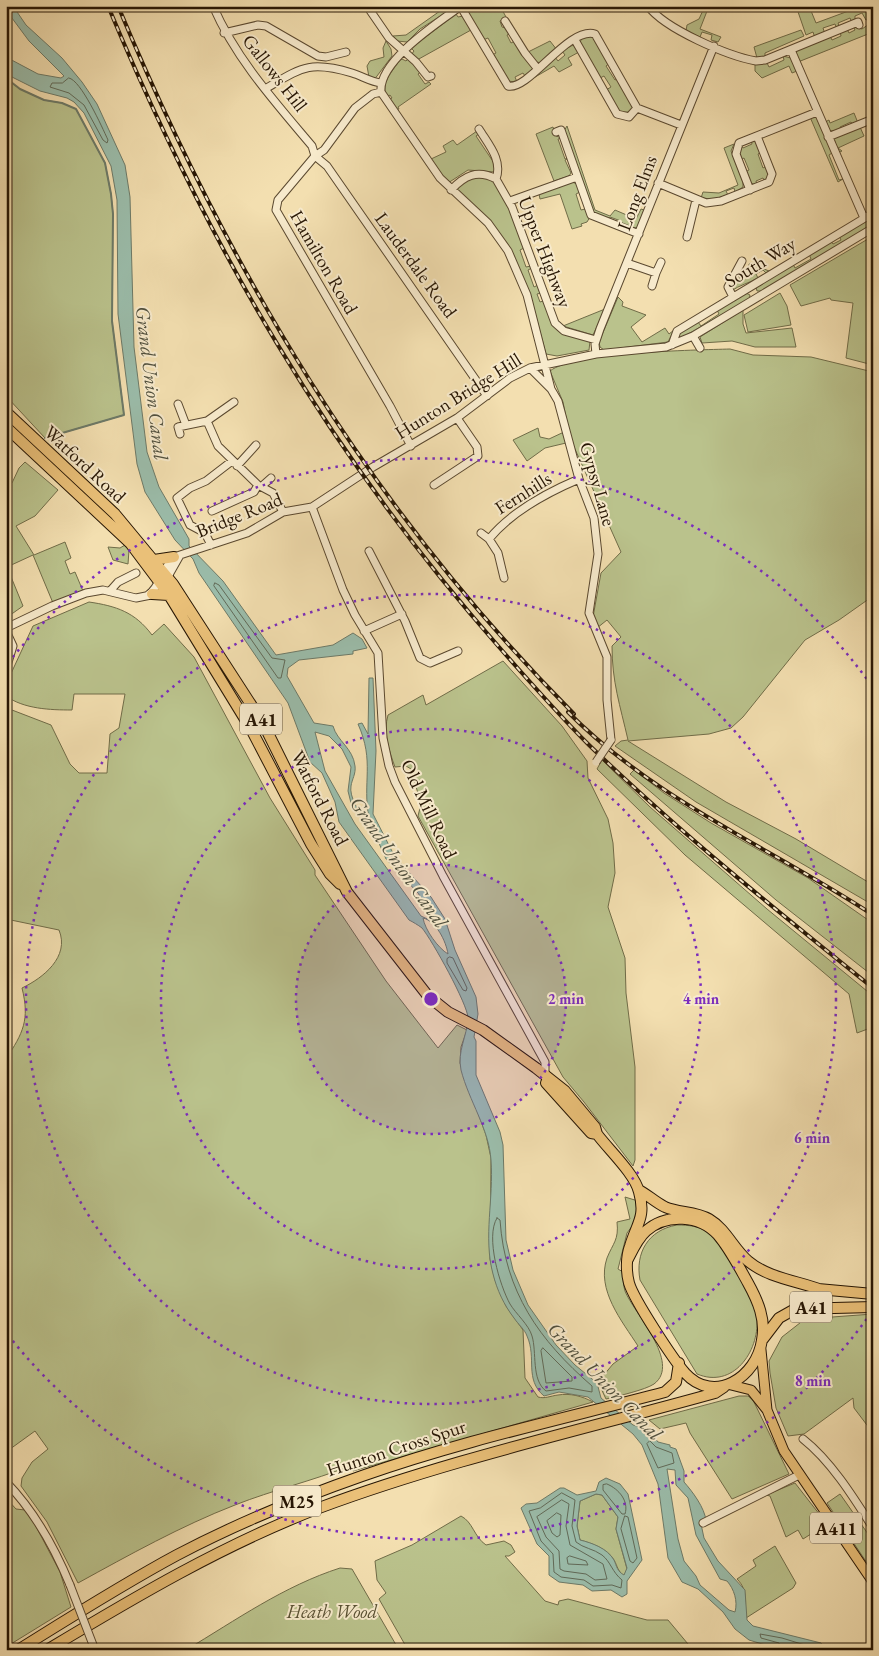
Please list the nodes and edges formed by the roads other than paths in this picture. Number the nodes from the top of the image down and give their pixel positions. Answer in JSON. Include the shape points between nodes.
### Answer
{"nodes":[{"id":1,"x":213,"y":6,"type":"edge"},
{"id":2,"x":367,"y":6,"type":"edge"},
{"id":3,"x":461,"y":6,"type":"edge"},
{"id":4,"x":648,"y":6,"type":"edge"},
{"id":5,"x":505,"y":21,"type":"dead end"},
{"id":6,"x":858,"y":21,"type":"dead end"},
{"id":7,"x":224,"y":33,"type":"junction"},
{"id":8,"x":575,"y":40,"type":"junction"},
{"id":9,"x":714,"y":46,"type":"junction"},
{"id":10,"x":791,"y":50,"type":"junction"},
{"id":11,"x":346,"y":52,"type":"dead end"},
{"id":12,"x":403,"y":52,"type":"junction"},
{"id":13,"x":537,"y":68,"type":"junction"},
{"id":14,"x":430,"y":76,"type":"dead end"},
{"id":15,"x":381,"y":87,"type":"junction"},
{"id":16,"x":264,"y":88,"type":"junction"},
{"id":17,"x":637,"y":108,"type":"junction"},
{"id":18,"x":817,"y":112,"type":"junction"},
{"id":19,"x":873,"y":119,"type":"edge"},
{"id":20,"x":681,"y":125,"type":"junction"},
{"id":21,"x":479,"y":129,"type":"dead end"},
{"id":22,"x":556,"y":132,"type":"dead end"},
{"id":23,"x":757,"y":136,"type":"junction"},
{"id":24,"x":828,"y":137,"type":"junction"},
{"id":25,"x":315,"y":156,"type":"junction"},
{"id":26,"x":577,"y":177,"type":"junction"},
{"id":27,"x":496,"y":178,"type":"junction"},
{"id":28,"x":658,"y":183,"type":"junction"},
{"id":29,"x":451,"y":190,"type":"junction"},
{"id":30,"x":750,"y":190,"type":"junction"},
{"id":31,"x":696,"y":200,"type":"junction"},
{"id":32,"x":510,"y":201,"type":"junction"},
{"id":33,"x":873,"y":213,"type":"edge"},
{"id":34,"x":864,"y":218,"type":"junction"},
{"id":35,"x":873,"y":228,"type":"edge"},
{"id":36,"x":688,"y":231,"type":"dead end"},
{"id":37,"x":639,"y":234,"type":"junction"},
{"id":38,"x":742,"y":261,"type":"dead end"},
{"id":39,"x":661,"y":262,"type":"dead end"},
{"id":40,"x":627,"y":263,"type":"junction"},
{"id":41,"x":656,"y":273,"type":"junction"},
{"id":42,"x":652,"y":286,"type":"dead end"},
{"id":43,"x":750,"y":287,"type":"junction"},
{"id":44,"x":733,"y":297,"type":"junction"},
{"id":45,"x":757,"y":298,"type":"junction"},
{"id":46,"x":693,"y":336,"type":"junction"},
{"id":47,"x":596,"y":340,"type":"junction"},
{"id":48,"x":669,"y":346,"type":"junction"},
{"id":49,"x":700,"y":348,"type":"dead end"},
{"id":50,"x":596,"y":354,"type":"junction"},
{"id":51,"x":544,"y":364,"type":"junction"},
{"id":52,"x":530,"y":368,"type":"junction"},
{"id":53,"x":551,"y":388,"type":"junction"},
{"id":54,"x":487,"y":396,"type":"junction"},
{"id":55,"x":234,"y":402,"type":"dead end"},
{"id":56,"x":178,"y":404,"type":"dead end"},
{"id":57,"x":6,"y":412,"type":"edge"},
{"id":58,"x":457,"y":418,"type":"junction"},
{"id":59,"x":207,"y":421,"type":"junction"},
{"id":60,"x":6,"y":427,"type":"edge"},
{"id":61,"x":256,"y":445,"type":"dead end"},
{"id":62,"x":411,"y":446,"type":"junction"},
{"id":63,"x":235,"y":463,"type":"junction"},
{"id":64,"x":271,"y":478,"type":"dead end"},
{"id":65,"x":579,"y":479,"type":"junction"},
{"id":66,"x":434,"y":485,"type":"dead end"},
{"id":67,"x":260,"y":486,"type":"junction"},
{"id":68,"x":312,"y":507,"type":"junction"},
{"id":69,"x":212,"y":511,"type":"dead end"},
{"id":70,"x":283,"y":512,"type":"junction"},
{"id":71,"x":481,"y":533,"type":"dead end"},
{"id":72,"x":489,"y":539,"type":"junction"},
{"id":73,"x":211,"y":545,"type":"junction"},
{"id":74,"x":369,"y":551,"type":"dead end"},
{"id":75,"x":179,"y":556,"type":"junction"},
{"id":76,"x":154,"y":560,"type":"junction"},
{"id":77,"x":136,"y":573,"type":"dead end"},
{"id":78,"x":504,"y":578,"type":"dead end"},
{"id":79,"x":163,"y":579,"type":"junction"},
{"id":80,"x":110,"y":591,"type":"junction"},
{"id":81,"x":169,"y":594,"type":"junction"},
{"id":82,"x":150,"y":595,"type":"junction"},
{"id":83,"x":402,"y":614,"type":"junction"},
{"id":84,"x":6,"y":630,"type":"edge"},
{"id":85,"x":364,"y":631,"type":"junction"},
{"id":86,"x":458,"y":651,"type":"dead end"},
{"id":87,"x":6,"y":669,"type":"edge"},
{"id":88,"x":596,"y":762,"type":"dead end"},
{"id":89,"x":348,"y":892,"type":"junction"},
{"id":90,"x":545,"y":1079,"type":"junction"},
{"id":91,"x":645,"y":1195,"type":"junction"},
{"id":92,"x":688,"y":1219,"type":"junction"},
{"id":93,"x":728,"y":1249,"type":"junction"},
{"id":94,"x":628,"y":1259,"type":"junction"},
{"id":95,"x":822,"y":1290,"type":"junction"},
{"id":96,"x":873,"y":1294,"type":"edge"},
{"id":97,"x":873,"y":1307,"type":"edge"},
{"id":98,"x":762,"y":1343,"type":"junction"},
{"id":99,"x":679,"y":1363,"type":"junction"},
{"id":100,"x":727,"y":1386,"type":"junction"},
{"id":101,"x":766,"y":1410,"type":"junction"},
{"id":102,"x":803,"y":1439,"type":"dead end"},
{"id":103,"x":799,"y":1474,"type":"junction"},
{"id":104,"x":6,"y":1482,"type":"edge"},
{"id":105,"x":703,"y":1523,"type":"dead end"},
{"id":106,"x":873,"y":1528,"type":"edge"},
{"id":107,"x":873,"y":1582,"type":"edge"},
{"id":108,"x":18,"y":1650,"type":"edge"},
{"id":109,"x":47,"y":1650,"type":"edge"},
{"id":110,"x":96,"y":1650,"type":"edge"}],
"edges":[{"from":1,"to":7,"type":"street","name":"Gallows Hill"},
{"from":2,"to":12,"type":"street","via":[[383,31]]},
{"from":3,"to":12,"type":"street","via":[[414,40]]},
{"from":3,"to":13,"type":"street","via":[[508,86],[519,84]]},
{"from":4,"to":9,"type":"street","via":[[669,25]]},
{"from":5,"to":13,"type":"street"},
{"from":6,"to":10,"type":"street"},
{"from":7,"to":11,"type":"street","via":[[266,26],[318,56]]},
{"from":7,"to":16,"type":"street","name":"Gallows Hill"},
{"from":8,"to":13,"type":"street"},
{"from":8,"to":17,"type":"street","via":[[584,34],[595,34]]},
{"from":8,"to":17,"type":"street","via":[[617,114],[629,117]]},
{"from":9,"to":10,"type":"street","via":[[756,61]]},
{"from":9,"to":20,"type":"street","name":"Long Elms"},
{"from":10,"to":18,"type":"street"},
{"from":12,"to":14,"type":"street"},
{"from":12,"to":15,"type":"street"},
{"from":15,"to":16,"type":"street","via":[[337,68],[317,65],[303,67]]},
{"from":15,"to":25,"type":"street","name":"Hamilton Road","via":[[356,108],[320,154]]},
{"from":15,"to":29,"type":"street","name":"Upper Highway","via":[[430,166]]},
{"from":16,"to":25,"type":"street","name":"Gallows Hill","via":[[312,146]]},
{"from":17,"to":20,"type":"street"},
{"from":18,"to":23,"type":"street"},
{"from":18,"to":24,"type":"street"},
{"from":19,"to":24,"type":"street"},
{"from":20,"to":28,"type":"street","name":"Long Elms"},
{"from":21,"to":27,"type":"street","name":"Upper Highway","via":[[487,135],[496,157]]},
{"from":22,"to":26,"type":"street","via":[[561,130]]},
{"from":23,"to":30,"type":"street","via":[[772,176],[769,182]]},
{"from":23,"to":30,"type":"street","via":[[739,143],[735,150]]},
{"from":24,"to":34,"type":"street"},
{"from":25,"to":54,"type":"street","name":"Lauderdale Road","via":[[328,166]]},
{"from":25,"to":62,"type":"street","name":"Hamilton Road","via":[[278,200],[277,214]]},
{"from":26,"to":32,"type":"street"},
{"from":26,"to":37,"type":"street","via":[[591,215]]},
{"from":27,"to":29,"type":"street","via":[[472,174]]},
{"from":27,"to":32,"type":"street","name":"Upper Highway"},
{"from":28,"to":31,"type":"street"},
{"from":28,"to":37,"type":"street","name":"Long Elms"},
{"from":29,"to":51,"type":"street","name":"Upper Highway","via":[[488,223],[508,251],[527,295]]},
{"from":30,"to":31,"type":"street","via":[[714,203]]},
{"from":31,"to":36,"type":"street"},
{"from":32,"to":47,"type":"street","name":"Upper Highway","via":[[555,323],[564,330]]},
{"from":33,"to":34,"type":"street","name":"South Way"},
{"from":34,"to":43,"type":"street","name":"South Way"},
{"from":35,"to":45,"type":"street","name":"South Way"},
{"from":37,"to":40,"type":"street","name":"Long Elms"},
{"from":38,"to":44,"type":"street","via":[[728,286]]},
{"from":39,"to":41,"type":"street"},
{"from":40,"to":41,"type":"street"},
{"from":40,"to":47,"type":"street","name":"Long Elms"},
{"from":41,"to":42,"type":"street"},
{"from":43,"to":44,"type":"street","name":"South Way"},
{"from":43,"to":45,"type":"street"},
{"from":44,"to":48,"type":"street","name":"South Way","via":[[677,331]]},
{"from":45,"to":46,"type":"street","name":"South Way"},
{"from":46,"to":48,"type":"street","name":"South Way"},
{"from":46,"to":49,"type":"street"},
{"from":47,"to":50,"type":"street","name":"Long Elms"},
{"from":48,"to":50,"type":"street","name":"Hunton Bridge Hill"},
{"from":50,"to":51,"type":"street","name":"Hunton Bridge Hill"},
{"from":51,"to":52,"type":"street","name":"Hunton Bridge Hill"},
{"from":51,"to":53,"type":"street","name":"Gypsy Lane"},
{"from":52,"to":53,"type":"street","name":"Gypsy Lane"},
{"from":52,"to":54,"type":"street","name":"Hunton Bridge Hill","via":[[510,378]]},
{"from":53,"to":65,"type":"street","name":"Gypsy Lane","via":[[558,401]]},
{"from":54,"to":58,"type":"street","name":"Hunton Bridge Hill"},
{"from":55,"to":59,"type":"street"},
{"from":56,"to":59,"type":"street","via":[[181,428]]},
{"from":57,"to":76,"type":"highway","name":"Watford Road","number":"A41","via":[[115,514]]},
{"from":58,"to":62,"type":"street","name":"Hunton Bridge Hill"},
{"from":58,"to":66,"type":"street","via":[[477,448],[478,456]]},
{"from":59,"to":63,"type":"street","via":[[214,440]]},
{"from":60,"to":79,"type":"highway","name":"Watford Road","number":"A41","via":[[130,543]]},
{"from":61,"to":63,"type":"street"},
{"from":62,"to":68,"type":"street","name":"Hunton Bridge Hill"},
{"from":63,"to":67,"type":"street"},
{"from":63,"to":73,"type":"street","via":[[176,498],[190,524],[205,533]]},
{"from":64,"to":67,"type":"street"},
{"from":65,"to":72,"type":"street","name":"Fernhills","via":[[514,514]]},
{"from":65,"to":88,"type":"street","name":"Gypsy Lane","bridge":true,"via":[[591,507],[597,536],[598,566],[590,612],[607,657],[606,700],[611,740]]},
{"from":67,"to":69,"type":"street","via":[[254,492]]},
{"from":67,"to":70,"type":"street","via":[[276,496]]},
{"from":68,"to":70,"type":"street","name":"Bridge Road"},
{"from":68,"to":85,"type":"street","name":"Old Mill Road","via":[[343,590]]},
{"from":70,"to":73,"type":"street","name":"Bridge Road","via":[[247,533]]},
{"from":71,"to":72,"type":"street","name":"Fernhills"},
{"from":72,"to":78,"type":"street","name":"Fernhills","via":[[498,552]]},
{"from":73,"to":75,"type":"street","name":"Bridge Road"},
{"from":74,"to":83,"type":"street"},
{"from":75,"to":76,"type":"highway"},
{"from":75,"to":79,"type":"street"},
{"from":76,"to":79,"type":"highway","name":"Watford Road","number":"A41"},
{"from":77,"to":80,"type":"street","via":[[118,582]]},
{"from":79,"to":81,"type":"highway","name":"Watford Road","number":"A41"},
{"from":79,"to":82,"type":"street"},
{"from":79,"to":89,"type":"highway","name":"Watford Road","number":"A41","via":[[263,723]]},
{"from":80,"to":82,"type":"street","via":[[136,598]]},
{"from":80,"to":84,"type":"street","via":[[86,593]]},
{"from":81,"to":82,"type":"highway"},
{"from":81,"to":89,"type":"highway","name":"Watford Road","number":"A41","via":[[251,729],[311,844],[330,874]]},
{"from":83,"to":85,"type":"street"},
{"from":83,"to":86,"type":"street","via":[[423,661],[434,662]]},
{"from":84,"to":87,"type":"street","via":[[12,646]]},
{"from":85,"to":90,"type":"street","name":"Old Mill Road","via":[[378,653],[381,724],[389,766],[442,876],[545,1062]]},
{"from":89,"to":90,"type":"highway","name":"Watford Road","number":"A41","via":[[428,996],[527,1061]]},
{"from":90,"to":91,"type":"highway","number":"A41","via":[[565,1091]]},
{"from":91,"to":92,"type":"highway","number":"A41","via":[[656,1206]]},
{"from":91,"to":94,"type":"highway"},
{"from":91,"to":95,"type":"highway","via":[[664,1206],[696,1213],[715,1223],[740,1253],[758,1268]]},
{"from":92,"to":93,"type":"highway","via":[[712,1230]]},
{"from":92,"to":94,"type":"highway","via":[[671,1219],[652,1226],[640,1237]]},
{"from":93,"to":95,"type":"highway","number":"A41","via":[[746,1266],[766,1278]]},
{"from":93,"to":98,"type":"highway","via":[[759,1305]]},
{"from":94,"to":99,"type":"highway","via":[[628,1276],[634,1295]]},
{"from":95,"to":96,"type":"highway","number":"A41"},
{"from":97,"to":98,"type":"highway","number":"A41","via":[[795,1308],[779,1318]]},
{"from":98,"to":100,"type":"highway","via":[[746,1371]]},
{"from":98,"to":101,"type":"main road","number":"A411"},
{"from":99,"to":100,"type":"highway","via":[[691,1378],[701,1384]]},
{"from":99,"to":108,"type":"highway","name":"Hunton Cross Spur","number":"M25","via":[[676,1382],[668,1391],[418,1457],[300,1500],[179,1554]]},
{"from":100,"to":101,"type":"main road","number":"A411","via":[[750,1390]]},
{"from":100,"to":109,"type":"highway","name":"Hunton Cross Spur","number":"M25","via":[[715,1394],[421,1473],[317,1509],[188,1568]]},
{"from":101,"to":103,"type":"main road","number":"A411","via":[[784,1451]]},
{"from":102,"to":106,"type":"street","via":[[814,1447]]},
{"from":103,"to":105,"type":"street"},
{"from":103,"to":107,"type":"main road","number":"A411"},
{"from":104,"to":110,"type":"street","bridge":true,"via":[[44,1531]]}]}
